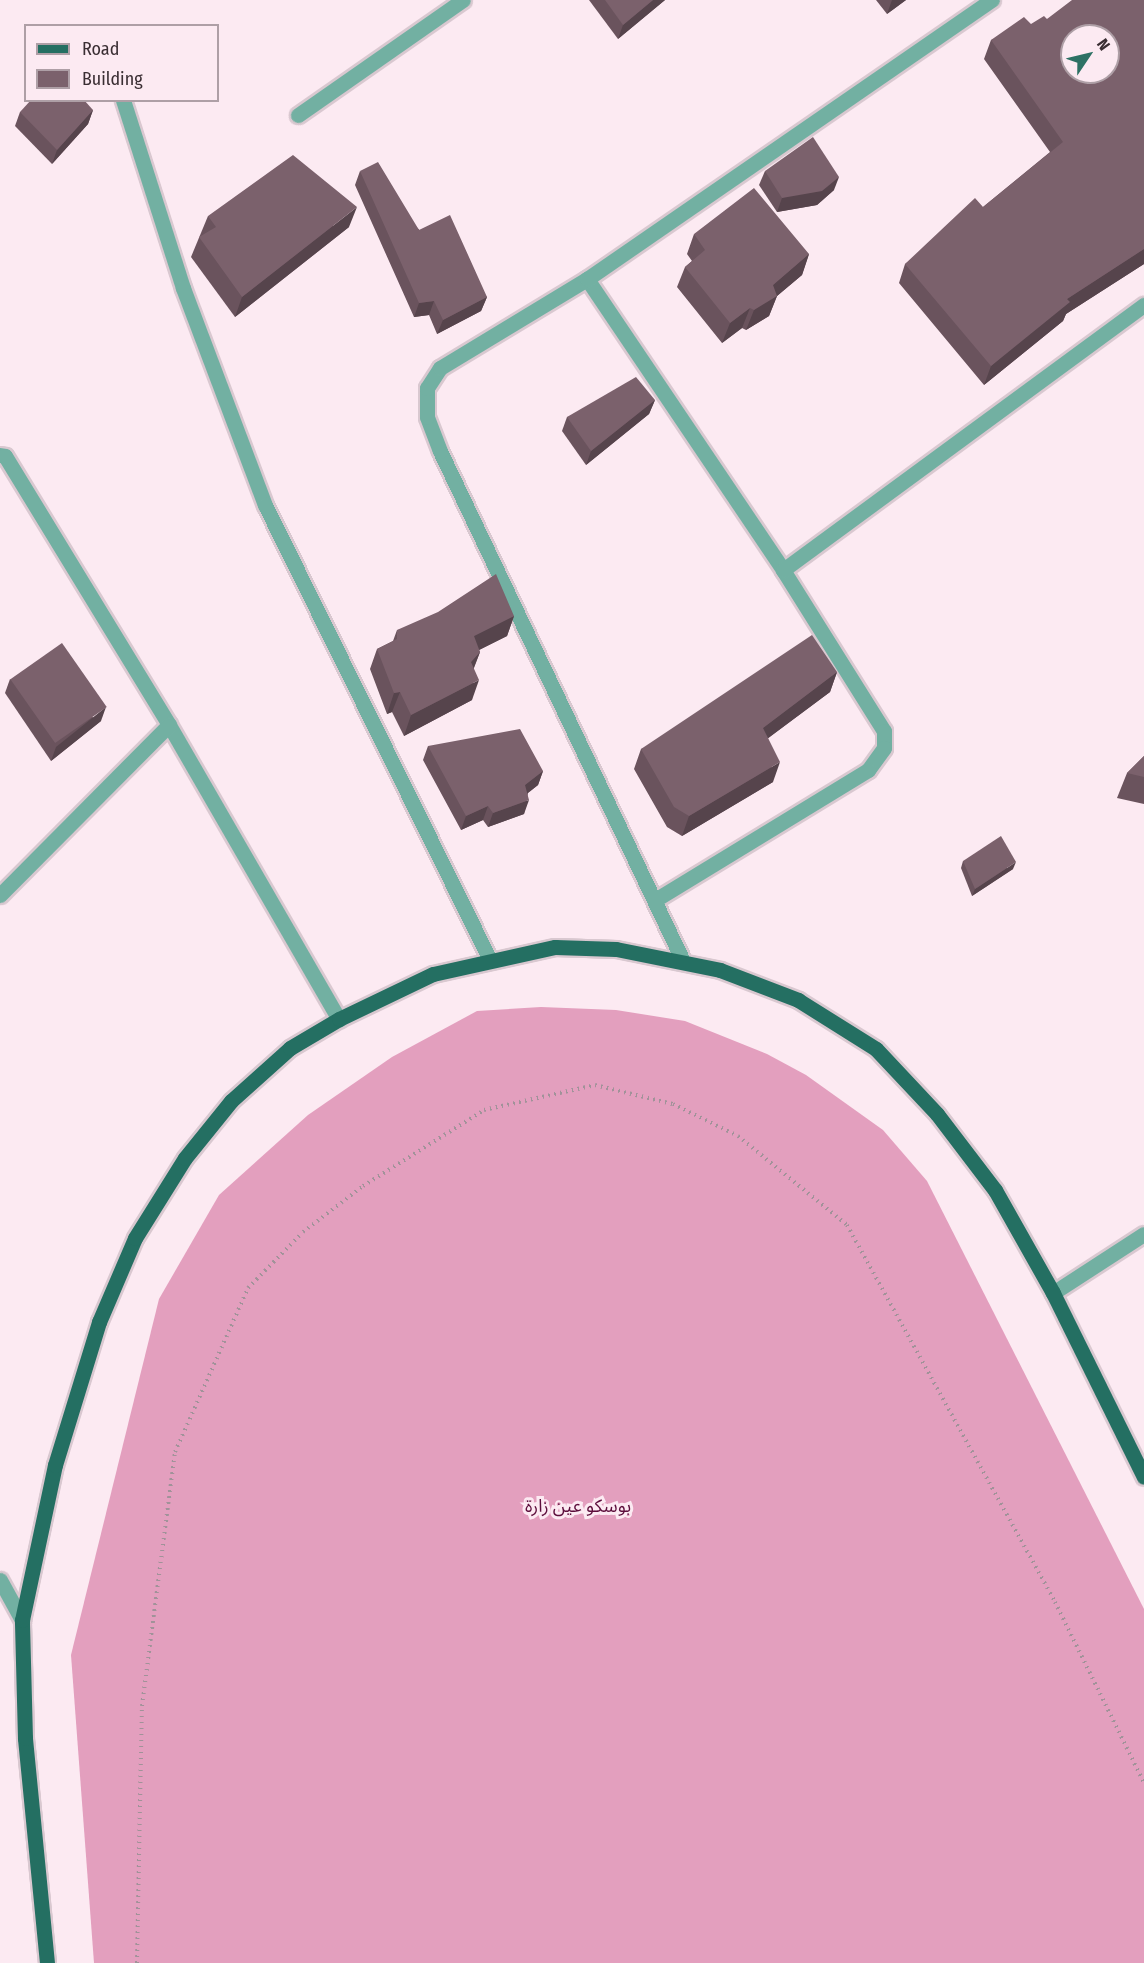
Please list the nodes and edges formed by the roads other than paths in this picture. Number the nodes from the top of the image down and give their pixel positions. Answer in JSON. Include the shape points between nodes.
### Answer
{"nodes":[{"id":1,"x":463,"y":0,"type":"edge"},
{"id":2,"x":992,"y":0,"type":"edge"},
{"id":3,"x":124,"y":102,"type":"edge"},
{"id":4,"x":298,"y":115,"type":"dead end"},
{"id":5,"x":587,"y":279,"type":"junction"},
{"id":6,"x":1144,"y":304,"type":"edge"},
{"id":7,"x":0,"y":455,"type":"edge"},
{"id":8,"x":783,"y":570,"type":"junction"},
{"id":9,"x":169,"y":725,"type":"junction"},
{"id":10,"x":0,"y":894,"type":"edge"},
{"id":11,"x":655,"y":900,"type":"junction"},
{"id":12,"x":489,"y":958,"type":"junction"},
{"id":13,"x":682,"y":961,"type":"junction"},
{"id":14,"x":339,"y":1019,"type":"junction"},
{"id":15,"x":1144,"y":1234,"type":"edge"},
{"id":16,"x":1053,"y":1293,"type":"junction"},
{"id":17,"x":1144,"y":1477,"type":"edge"},
{"id":18,"x":0,"y":1580,"type":"edge"},
{"id":19,"x":22,"y":1620,"type":"junction"},
{"id":20,"x":48,"y":1963,"type":"edge"}],
"edges":[{"from":1,"to":4,"type":"street"},
{"from":2,"to":5,"type":"street"},
{"from":3,"to":12,"type":"street","via":[[183,288],[265,505]]},
{"from":5,"to":8,"type":"street"},
{"from":5,"to":11,"type":"street","via":[[440,368],[427,388],[427,417]]},
{"from":6,"to":8,"type":"street"},
{"from":7,"to":9,"type":"street","via":[[5,456]]},
{"from":8,"to":11,"type":"street","via":[[884,731],[884,748],[868,770]]},
{"from":9,"to":10,"type":"street"},
{"from":9,"to":14,"type":"street"},
{"from":11,"to":13,"type":"street"},
{"from":12,"to":13,"type":"main road","via":[[555,946],[616,949]]},
{"from":12,"to":14,"type":"main road","via":[[433,974]]},
{"from":13,"to":16,"type":"main road","via":[[720,970],[798,1000],[876,1049],[937,1114],[995,1190]]},
{"from":14,"to":19,"type":"main road","via":[[290,1048],[231,1101],[185,1158],[135,1238],[76,1389]]},
{"from":15,"to":16,"type":"street"},
{"from":16,"to":17,"type":"main road"},
{"from":18,"to":19,"type":"street"},
{"from":19,"to":20,"type":"main road","via":[[25,1738]]}]}
